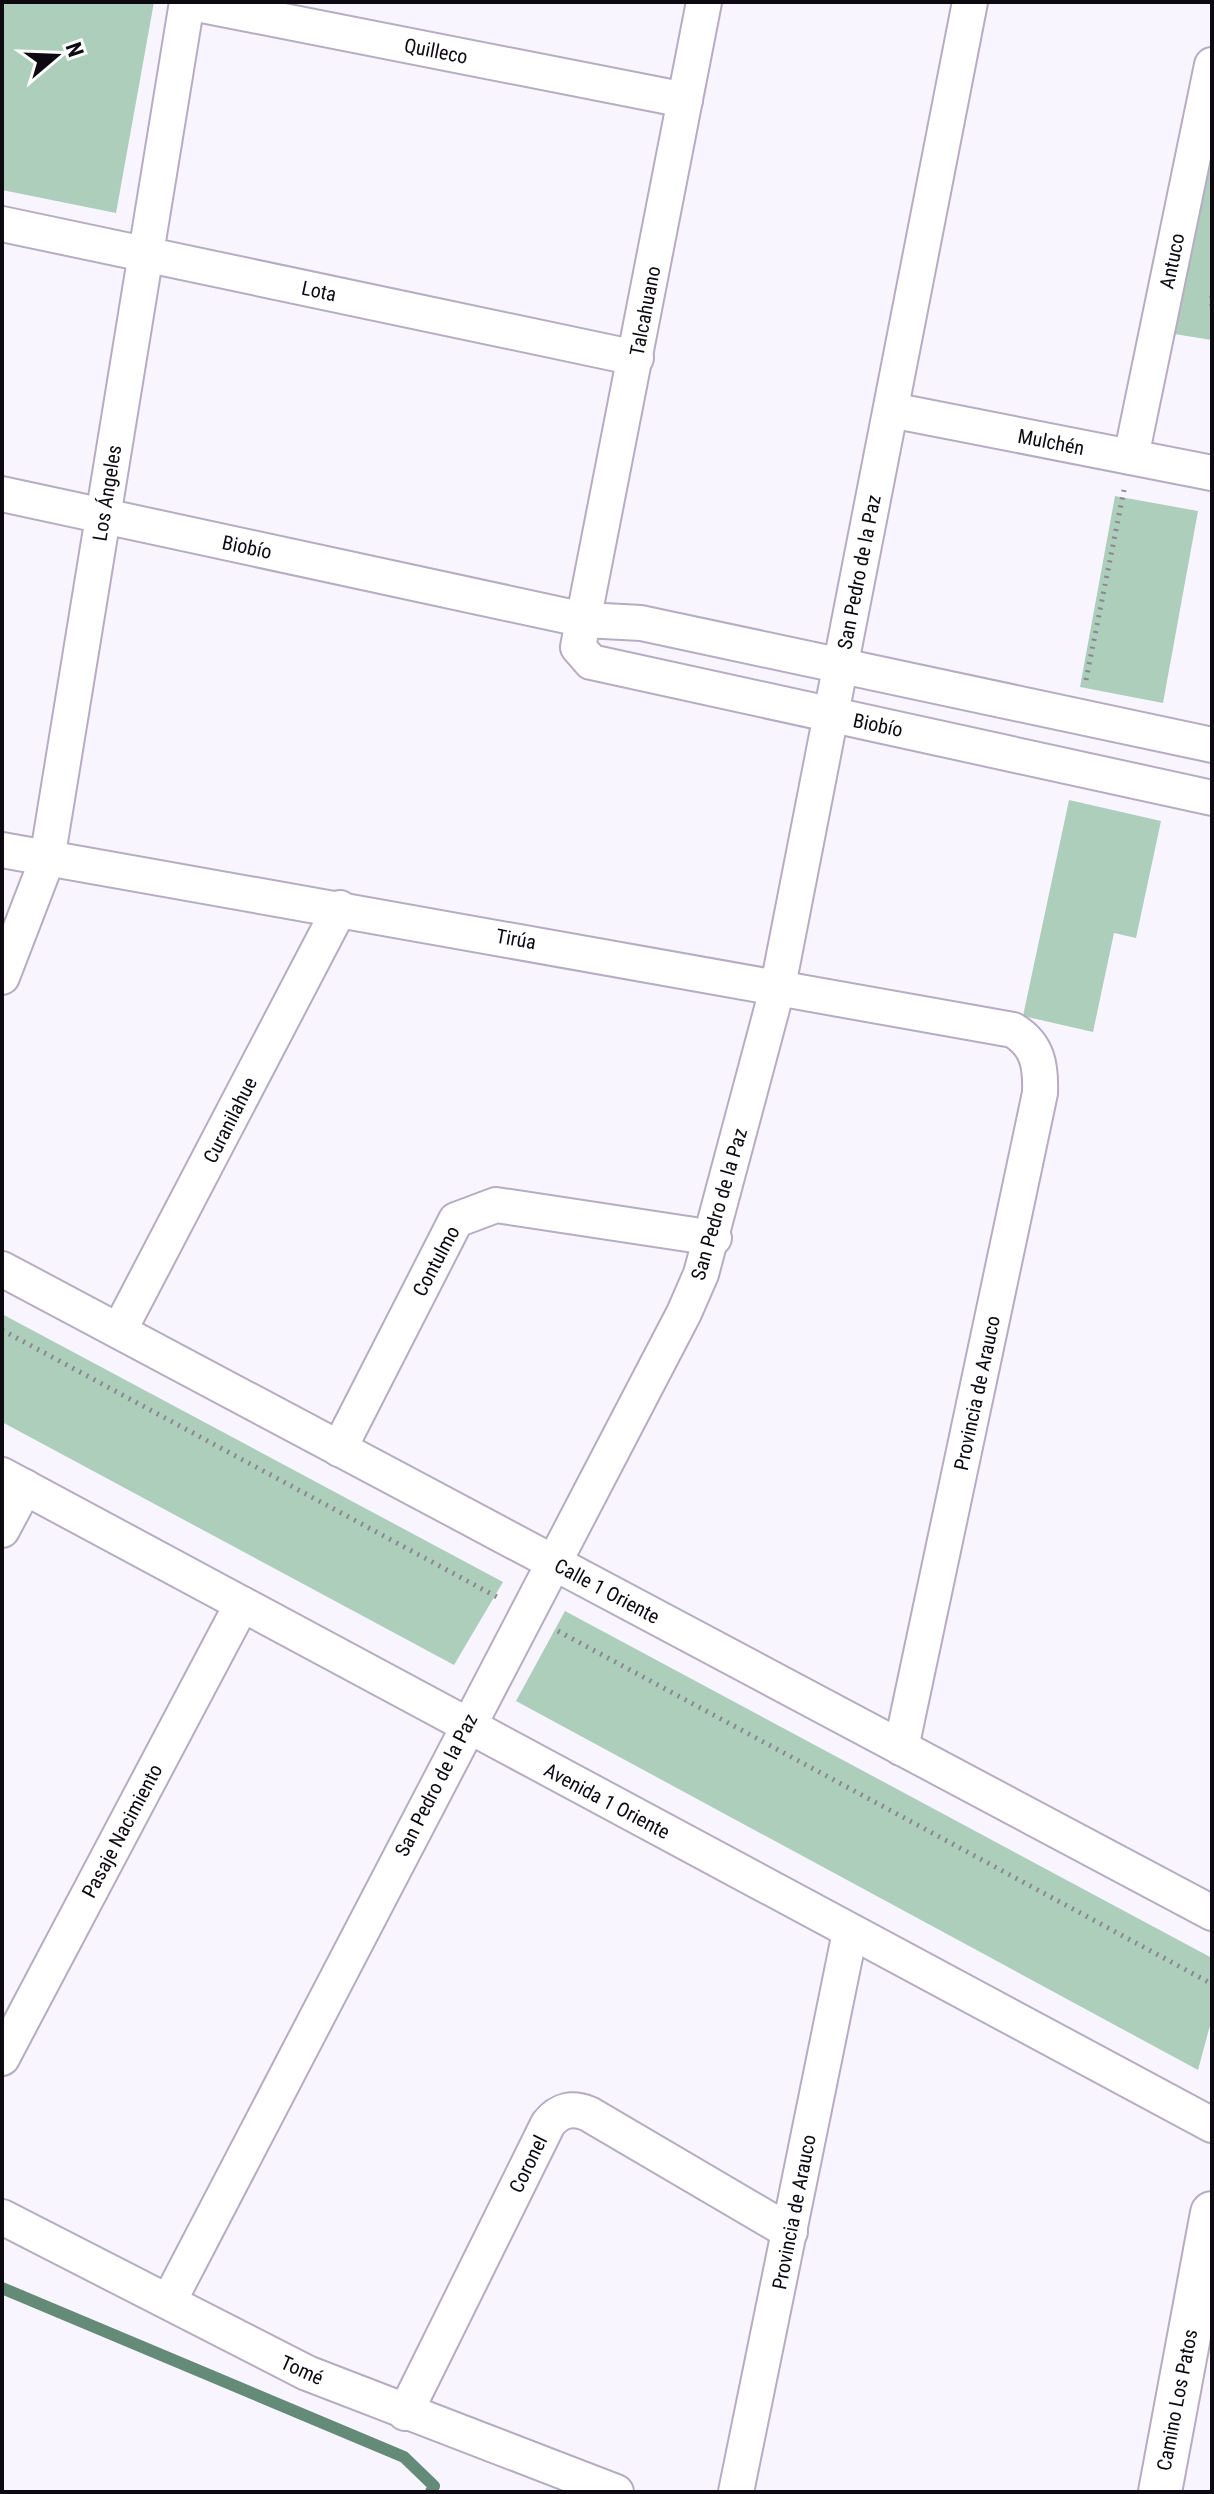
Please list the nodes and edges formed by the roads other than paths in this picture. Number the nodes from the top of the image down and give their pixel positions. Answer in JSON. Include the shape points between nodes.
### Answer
{"nodes":[{"id":1,"x":187,"y":2,"type":"edge"},
{"id":2,"x":704,"y":2,"type":"edge"},
{"id":3,"x":970,"y":2,"type":"edge"},
{"id":4,"x":1212,"y":65,"type":"edge"},
{"id":5,"x":685,"y":100,"type":"junction"},
{"id":6,"x":2,"y":224,"type":"edge"},
{"id":7,"x":146,"y":255,"type":"junction"},
{"id":8,"x":636,"y":358,"type":"junction"},
{"id":9,"x":891,"y":410,"type":"junction"},
{"id":10,"x":1131,"y":457,"type":"junction"},
{"id":11,"x":1212,"y":473,"type":"edge"},
{"id":12,"x":2,"y":494,"type":"edge"},
{"id":13,"x":103,"y":516,"type":"junction"},
{"id":14,"x":585,"y":620,"type":"junction"},
{"id":15,"x":841,"y":666,"type":"junction"},
{"id":16,"x":831,"y":714,"type":"junction"},
{"id":17,"x":1212,"y":745,"type":"edge"},
{"id":18,"x":1212,"y":798,"type":"edge"},
{"id":19,"x":2,"y":850,"type":"edge"},
{"id":20,"x":47,"y":860,"type":"junction"},
{"id":21,"x":340,"y":908,"type":"junction"},
{"id":22,"x":2,"y":977,"type":"edge"},
{"id":23,"x":778,"y":986,"type":"junction"},
{"id":24,"x":1028,"y":1039,"type":"joint"},
{"id":25,"x":714,"y":1238,"type":"junction"},
{"id":26,"x":2,"y":1269,"type":"edge"},
{"id":27,"x":119,"y":1331,"type":"junction"},
{"id":28,"x":339,"y":1449,"type":"junction"},
{"id":29,"x":13,"y":1481,"type":"edge"},
{"id":30,"x":2,"y":1530,"type":"edge"},
{"id":31,"x":553,"y":1563,"type":"junction"},
{"id":32,"x":242,"y":1604,"type":"junction"},
{"id":33,"x":467,"y":1725,"type":"junction"},
{"id":34,"x":901,"y":1748,"type":"junction"},
{"id":35,"x":1212,"y":1913,"type":"edge"},
{"id":36,"x":850,"y":1932,"type":"junction"},
{"id":37,"x":2,"y":2058,"type":"edge"},
{"id":38,"x":1212,"y":2125,"type":"edge"},
{"id":39,"x":1212,"y":2213,"type":"edge"},
{"id":40,"x":2,"y":2217,"type":"edge"},
{"id":41,"x":790,"y":2232,"type":"junction"},
{"id":42,"x":169,"y":2301,"type":"junction"},
{"id":43,"x":405,"y":2413,"type":"junction"},
{"id":44,"x":616,"y":2492,"type":"edge"},
{"id":45,"x":736,"y":2492,"type":"edge"},
{"id":46,"x":1160,"y":2492,"type":"edge"}],
"edges":[{"from":1,"to":5,"type":"street","name":"Quilleco"},
{"from":1,"to":7,"type":"street","name":"Los Ángeles"},
{"from":2,"to":5,"type":"street","name":"Talcahuano"},
{"from":3,"to":9,"type":"street","name":"San Pedro de la Paz"},
{"from":4,"to":10,"type":"street","name":"Antuco"},
{"from":5,"to":8,"type":"street","name":"Talcahuano"},
{"from":6,"to":7,"type":"street","name":"Lota"},
{"from":7,"to":8,"type":"street","name":"Lota"},
{"from":7,"to":13,"type":"street","name":"Los Ángeles"},
{"from":8,"to":14,"type":"street","name":"Talcahuano"},
{"from":9,"to":10,"type":"street","name":"Mulchén"},
{"from":9,"to":15,"type":"street","name":"San Pedro de la Paz"},
{"from":10,"to":11,"type":"street","name":"Mulchén"},
{"from":12,"to":13,"type":"street","name":"Biobío"},
{"from":13,"to":14,"type":"street","name":"Biobío"},
{"from":13,"to":20,"type":"street","name":"Los Ángeles"},
{"from":14,"to":15,"type":"street","name":"Biobío","via":[[641,623]]},
{"from":14,"to":16,"type":"street","name":"Biobío","via":[[578,647],[591,662]]},
{"from":15,"to":16,"type":"street","name":"San Pedro de la Paz"},
{"from":15,"to":17,"type":"street","name":"Biobío"},
{"from":16,"to":18,"type":"street","name":"Biobío"},
{"from":16,"to":23,"type":"street","name":"San Pedro de la Paz"},
{"from":19,"to":20,"type":"street","name":"Tirúa"},
{"from":20,"to":21,"type":"street","name":"Tirúa"},
{"from":20,"to":22,"type":"street","name":"Los Ángeles"},
{"from":21,"to":23,"type":"street","name":"Tirúa"},
{"from":21,"to":27,"type":"street","name":"Curanilahue"},
{"from":23,"to":24,"type":"street","name":"Tirúa","via":[[1013,1030]]},
{"from":23,"to":25,"type":"street","name":"San Pedro de la Paz"},
{"from":24,"to":34,"type":"street","name":"Provincia de Arauco","via":[[1037,1056],[1040,1093]]},
{"from":25,"to":28,"type":"street","name":"Contulmo","via":[[496,1205],[456,1220]]},
{"from":25,"to":31,"type":"street","name":"San Pedro de la Paz","via":[[684,1313]]},
{"from":26,"to":27,"type":"street","name":"Calle 1 Oriente"},
{"from":27,"to":28,"type":"street","name":"Calle 1 Oriente"},
{"from":28,"to":31,"type":"street","name":"Calle 1 Oriente"},
{"from":29,"to":30,"type":"street"},
{"from":29,"to":32,"type":"street","name":"Avenida 1 Oriente"},
{"from":31,"to":33,"type":"street","name":"San Pedro de la Paz"},
{"from":31,"to":34,"type":"street","name":"Calle 1 Oriente"},
{"from":32,"to":33,"type":"street","name":"Avenida 1 Oriente"},
{"from":32,"to":37,"type":"street","name":"Pasaje Nacimiento"},
{"from":33,"to":36,"type":"street","name":"Avenida 1 Oriente"},
{"from":33,"to":42,"type":"street","name":"San Pedro de la Paz"},
{"from":34,"to":35,"type":"street","name":"Calle 1 Oriente"},
{"from":36,"to":38,"type":"street","name":"Avenida 1 Oriente"},
{"from":36,"to":41,"type":"street","name":"Provincia de Arauco"},
{"from":39,"to":46,"type":"street","name":"Camino Los Patos"},
{"from":40,"to":42,"type":"street","name":"Tomé"},
{"from":41,"to":43,"type":"street","name":"Coronel","via":[[589,2114],[562,2112],[548,2124]]},
{"from":41,"to":45,"type":"street","name":"Provincia de Arauco"},
{"from":42,"to":43,"type":"street","name":"Tomé","via":[[307,2373]]},
{"from":43,"to":44,"type":"street","name":"Tomé"}]}
